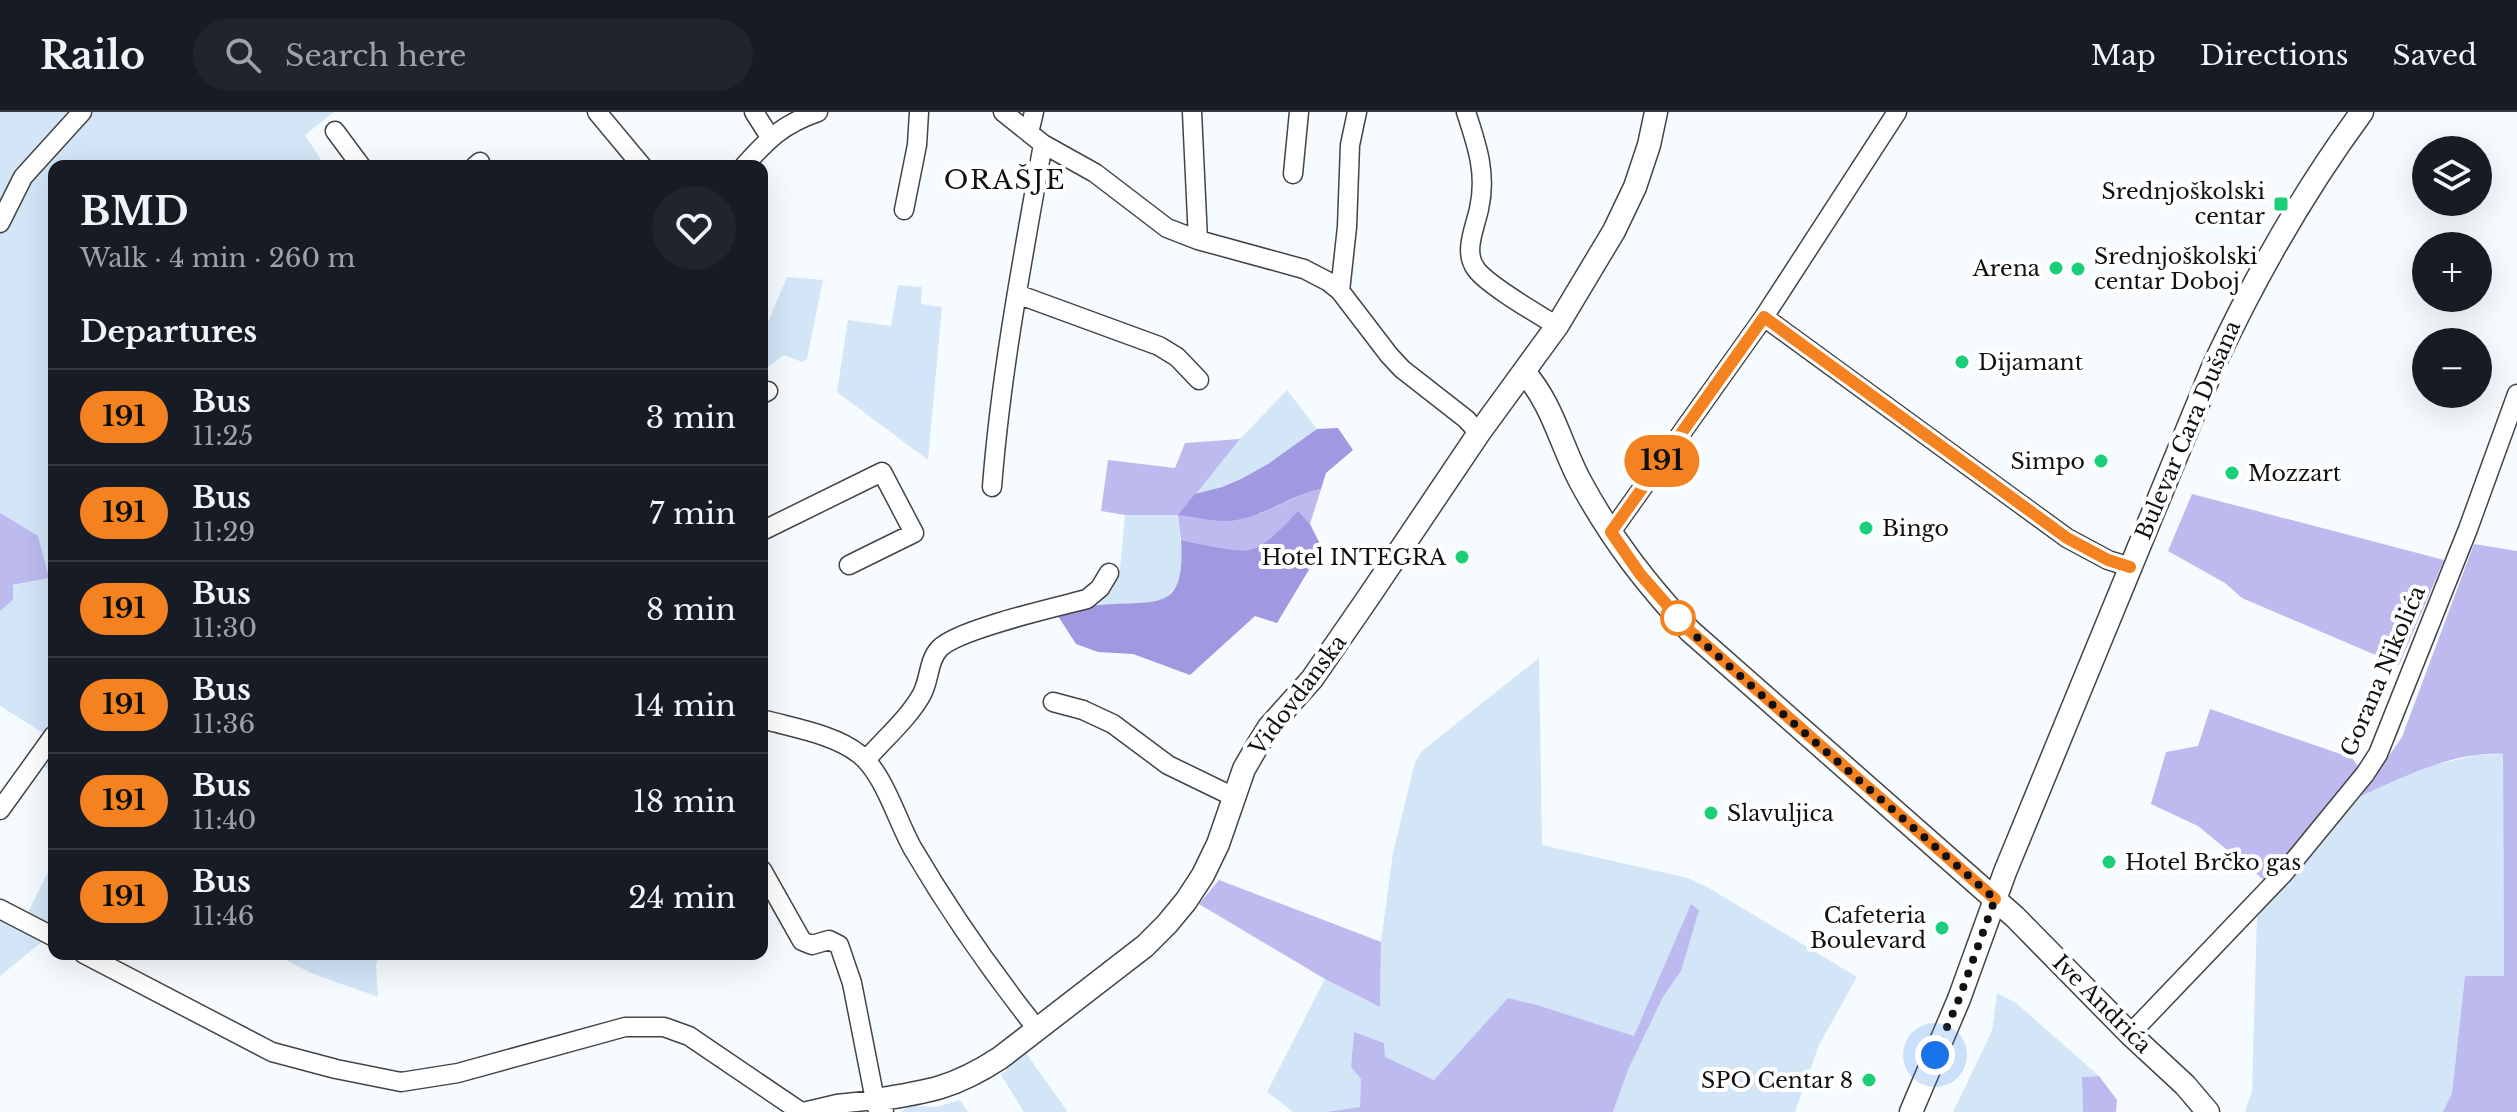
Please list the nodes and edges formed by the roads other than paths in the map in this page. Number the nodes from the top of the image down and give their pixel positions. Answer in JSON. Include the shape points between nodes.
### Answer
{"nodes":[{"id":1,"x":82,"y":112,"type":"edge"},
{"id":2,"x":597,"y":112,"type":"edge"},
{"id":3,"x":754,"y":112,"type":"edge"},
{"id":4,"x":818,"y":112,"type":"edge"},
{"id":5,"x":919,"y":112,"type":"edge"},
{"id":6,"x":1003,"y":112,"type":"edge"},
{"id":7,"x":1034,"y":112,"type":"edge"},
{"id":8,"x":1192,"y":112,"type":"edge"},
{"id":9,"x":1299,"y":112,"type":"edge"},
{"id":10,"x":1357,"y":112,"type":"edge"},
{"id":11,"x":1466,"y":112,"type":"edge"},
{"id":12,"x":1656,"y":112,"type":"edge"},
{"id":13,"x":1897,"y":112,"type":"edge"},
{"id":14,"x":2362,"y":112,"type":"edge"},
{"id":15,"x":335,"y":131,"type":"dead end"},
{"id":16,"x":770,"y":137,"type":"junction"},
{"id":17,"x":1036,"y":138,"type":"junction"},
{"id":18,"x":357,"y":160,"type":"edge"},
{"id":19,"x":637,"y":160,"type":"edge"},
{"id":20,"x":749,"y":160,"type":"edge"},
{"id":21,"x":1293,"y":174,"type":"dead end"},
{"id":22,"x":904,"y":210,"type":"dead end"},
{"id":23,"x":0,"y":223,"type":"edge"},
{"id":24,"x":1198,"y":240,"type":"junction"},
{"id":25,"x":1340,"y":291,"type":"junction"},
{"id":26,"x":1017,"y":294,"type":"junction"},
{"id":27,"x":1764,"y":317,"type":"junction"},
{"id":28,"x":1557,"y":326,"type":"junction"},
{"id":29,"x":1524,"y":372,"type":"junction"},
{"id":30,"x":1199,"y":380,"type":"dead end"},
{"id":31,"x":2517,"y":394,"type":"edge"},
{"id":32,"x":1479,"y":433,"type":"junction"},
{"id":33,"x":992,"y":487,"type":"dead end"},
{"id":34,"x":768,"y":528,"type":"edge"},
{"id":35,"x":1611,"y":532,"type":"junction"},
{"id":36,"x":849,"y":565,"type":"dead end"},
{"id":37,"x":2130,"y":567,"type":"junction"},
{"id":38,"x":1109,"y":573,"type":"dead end"},
{"id":39,"x":1053,"y":702,"type":"dead end"},
{"id":40,"x":768,"y":721,"type":"edge"},
{"id":41,"x":48,"y":743,"type":"edge"},
{"id":42,"x":866,"y":760,"type":"junction"},
{"id":43,"x":1234,"y":797,"type":"junction"},
{"id":44,"x":0,"y":810,"type":"edge"},
{"id":45,"x":768,"y":881,"type":"edge"},
{"id":46,"x":1995,"y":899,"type":"junction"},
{"id":47,"x":0,"y":909,"type":"edge"},
{"id":48,"x":48,"y":934,"type":"edge"},
{"id":49,"x":96,"y":960,"type":"edge"},
{"id":50,"x":1037,"y":1029,"type":"junction"},
{"id":51,"x":2130,"y":1034,"type":"junction"},
{"id":52,"x":879,"y":1106,"type":"edge"},
{"id":53,"x":802,"y":1112,"type":"edge"},
{"id":54,"x":1911,"y":1112,"type":"edge"},
{"id":55,"x":2208,"y":1112,"type":"edge"}],
"edges":[{"from":1,"to":23,"type":"street","via":[[23,177]]},
{"from":2,"to":19,"type":"street"},
{"from":3,"to":16,"type":"street"},
{"from":4,"to":16,"type":"street"},
{"from":5,"to":22,"type":"street"},
{"from":6,"to":17,"type":"street"},
{"from":7,"to":17,"type":"street"},
{"from":8,"to":24,"type":"street"},
{"from":9,"to":21,"type":"street"},
{"from":10,"to":25,"type":"street"},
{"from":11,"to":28,"type":"street","via":[[1483,171],[1471,261],[1483,277]]},
{"from":12,"to":28,"type":"street","name":"Vidovdanska","via":[[1630,200]]},
{"from":13,"to":27,"type":"street"},
{"from":14,"to":37,"type":"street","name":"Bulevar Cara Dušana","via":[[2288,221],[2242,305]]},
{"from":15,"to":18,"type":"street"},
{"from":16,"to":20,"type":"street"},
{"from":17,"to":24,"type":"street","via":[[1081,163],[1156,221]]},
{"from":17,"to":26,"type":"street"},
{"from":24,"to":25,"type":"street","via":[[1304,269]]},
{"from":25,"to":32,"type":"street","via":[[1389,355]]},
{"from":26,"to":30,"type":"street","via":[[1159,346]]},
{"from":26,"to":33,"type":"street"},
{"from":27,"to":35,"type":"street"},
{"from":27,"to":37,"type":"street","via":[[2067,538]]},
{"from":28,"to":29,"type":"street","name":"Vidovdanska"},
{"from":29,"to":32,"type":"street","name":"Vidovdanska"},
{"from":29,"to":35,"type":"street","name":"Ive Andrića","via":[[1544,397],[1567,455]]},
{"from":31,"to":51,"type":"street","name":"Gorana Nikolića","via":[[2378,754],[2283,874]]},
{"from":32,"to":43,"type":"street","name":"Vidovdanska","via":[[1312,679],[1269,727]]},
{"from":34,"to":36,"type":"street","via":[[882,472],[914,533]]},
{"from":35,"to":46,"type":"street","name":"Ive Andrića","via":[[1690,631]]},
{"from":37,"to":46,"type":"street","name":"Bulevar Cara Dušana"},
{"from":38,"to":42,"type":"street","via":[[1087,599],[946,643],[935,655],[915,705]]},
{"from":39,"to":43,"type":"street","via":[[1113,724],[1168,765]]},
{"from":40,"to":42,"type":"street","via":[[850,747]]},
{"from":41,"to":44,"type":"street"},
{"from":42,"to":50,"type":"street","via":[[943,898]]},
{"from":43,"to":50,"type":"street","name":"Vidovdanska","via":[[1203,875],[1167,924]]},
{"from":45,"to":52,"type":"street","via":[[802,941],[812,945],[834,940],[839,945]]},
{"from":46,"to":51,"type":"street","name":"Ive Andrića"},
{"from":46,"to":54,"type":"street","name":"Bulevar Cara Dušana"},
{"from":47,"to":48,"type":"street"},
{"from":49,"to":53,"type":"street","via":[[272,1052],[336,1069],[401,1082],[458,1073],[625,1027],[664,1027],[689,1036]]},
{"from":50,"to":52,"type":"street","name":"Vidovdanska","via":[[975,1074]]},
{"from":51,"to":55,"type":"street","name":"Ive Andrića"},
{"from":52,"to":53,"type":"street","name":"Vidovdanska","via":[[837,1104]]}]}
